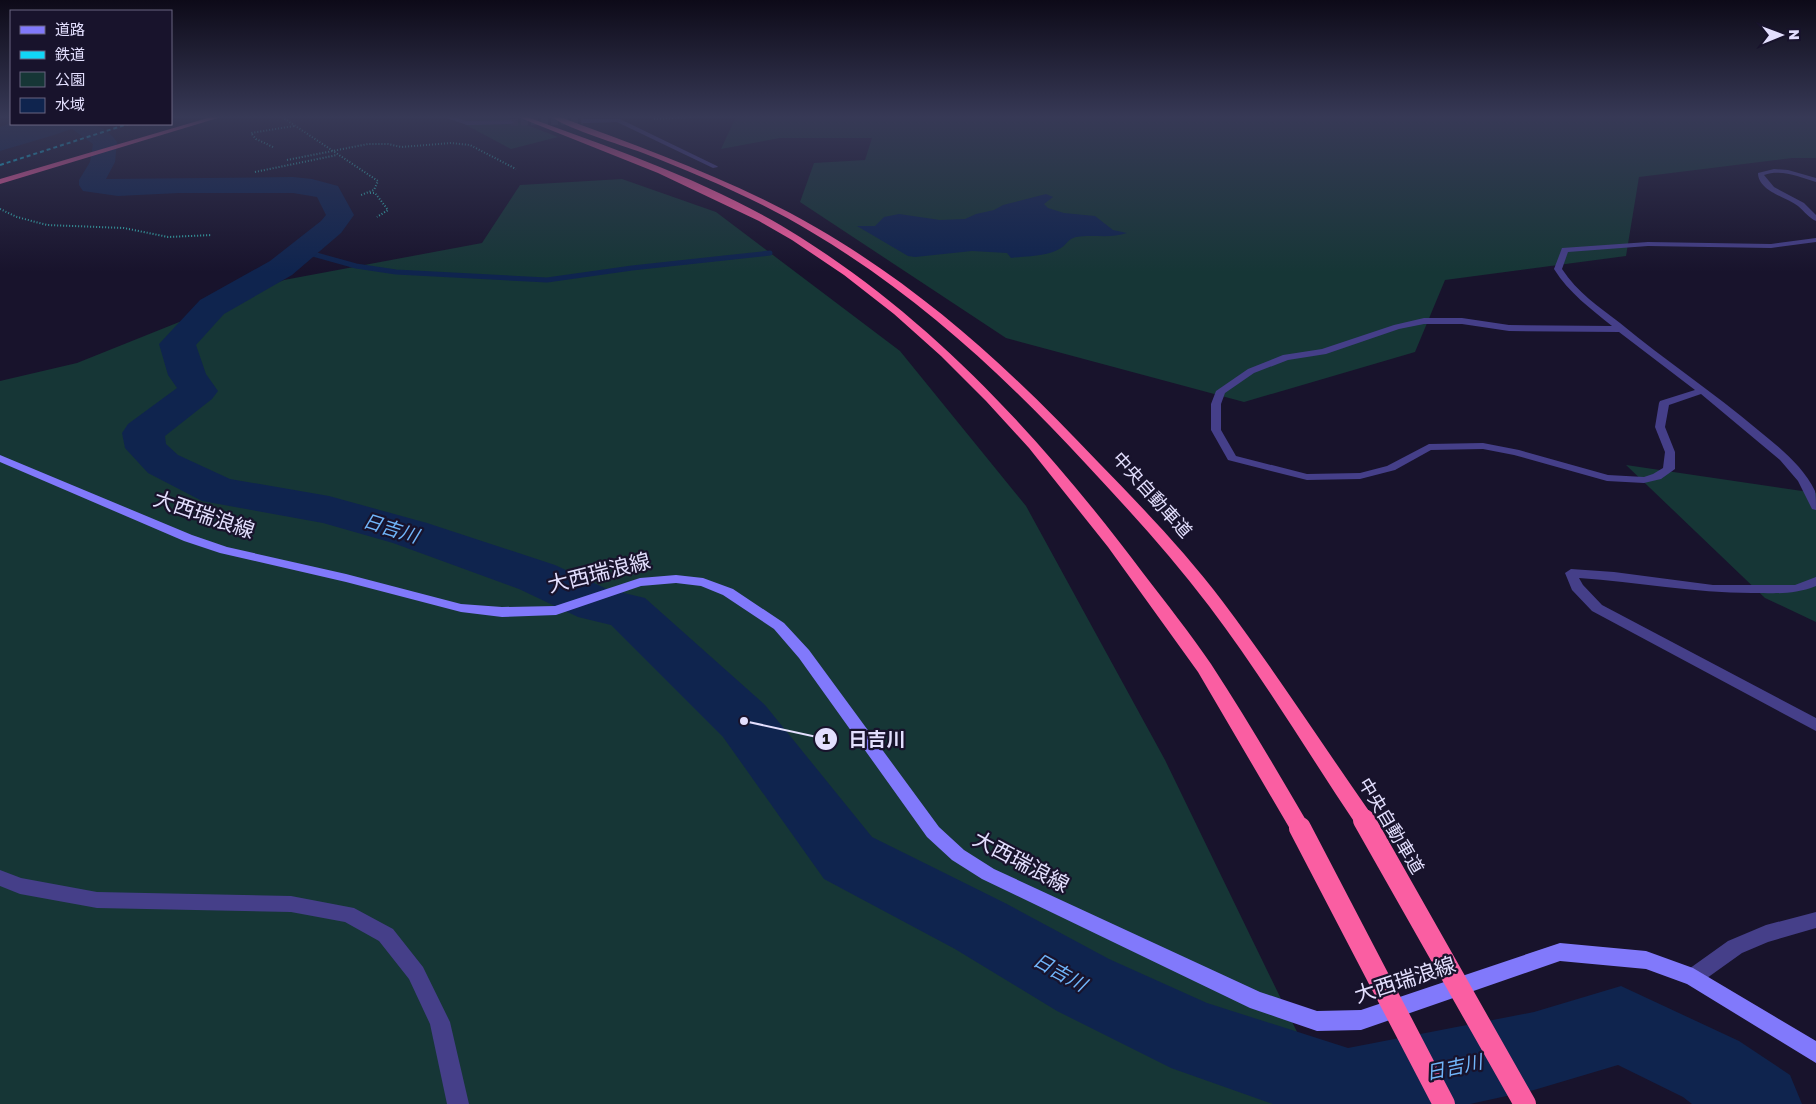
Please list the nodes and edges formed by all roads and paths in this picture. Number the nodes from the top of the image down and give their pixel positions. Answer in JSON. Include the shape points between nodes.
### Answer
{"nodes":[{"id":1,"x":32,"y":169,"type":"edge"},
{"id":2,"x":41,"y":169,"type":"edge"},
{"id":3,"x":272,"y":169,"type":"edge"},
{"id":4,"x":358,"y":169,"type":"edge"},
{"id":5,"x":657,"y":169,"type":"edge"},
{"id":6,"x":690,"y":169,"type":"edge"},
{"id":7,"x":255,"y":172,"type":"dead end"},
{"id":8,"x":0,"y":177,"type":"edge"},
{"id":9,"x":1816,"y":180,"type":"edge"},
{"id":10,"x":0,"y":182,"type":"edge"},
{"id":11,"x":366,"y":193,"type":"junction"},
{"id":12,"x":360,"y":195,"type":"dead end"},
{"id":13,"x":0,"y":210,"type":"edge"},
{"id":14,"x":377,"y":217,"type":"dead end"},
{"id":15,"x":1816,"y":219,"type":"edge"},
{"id":16,"x":212,"y":235,"type":"dead end"},
{"id":17,"x":1816,"y":240,"type":"edge"},
{"id":18,"x":1621,"y":329,"type":"junction"},
{"id":19,"x":1704,"y":390,"type":"junction"},
{"id":20,"x":0,"y":458,"type":"edge"},
{"id":21,"x":1816,"y":506,"type":"edge"},
{"id":22,"x":1816,"y":581,"type":"edge"},
{"id":23,"x":1816,"y":725,"type":"edge"},
{"id":24,"x":0,"y":878,"type":"edge"},
{"id":25,"x":1816,"y":920,"type":"edge"},
{"id":26,"x":1693,"y":977,"type":"junction"},
{"id":27,"x":1816,"y":1053,"type":"edge"},
{"id":28,"x":458,"y":1104,"type":"edge"},
{"id":29,"x":1444,"y":1104,"type":"edge"},
{"id":30,"x":1525,"y":1104,"type":"edge"}],
"edges":[{"from":1,"to":8,"type":"highway"},
{"from":2,"to":10,"type":"highway"},
{"from":3,"to":7,"type":"path"},
{"from":4,"to":11,"type":"path","via":[[378,182],[374,190]]},
{"from":5,"to":29,"type":"highway","bridge":true,"via":[[794,237],[884,299],[952,360],[1035,445],[1106,530],[1210,676],[1300,828]]},
{"from":6,"to":30,"type":"highway","name":"中央自動車道","bridge":true,"via":[[786,214],[868,263],[914,296],[978,349],[1043,412],[1158,533],[1230,623],[1364,820]]},
{"from":9,"to":15,"type":"street","via":[[1792,172],[1767,171],[1760,174],[1763,182]]},
{"from":11,"to":12,"type":"path"},
{"from":11,"to":14,"type":"path","via":[[375,193],[388,210]]},
{"from":13,"to":16,"type":"path","via":[[20,220],[64,228],[125,228],[162,236]]},
{"from":17,"to":18,"type":"street","via":[[1771,246],[1648,244],[1565,250],[1558,269],[1567,285]]},
{"from":18,"to":19,"type":"street"},
{"from":18,"to":19,"type":"street","via":[[1509,328],[1462,321],[1424,321],[1397,327],[1323,352],[1286,357],[1251,372],[1221,390],[1216,404],[1216,430],[1232,458],[1308,477],[1360,476],[1391,468],[1429,447],[1483,446],[1607,478],[1644,480],[1657,478],[1670,469],[1670,452],[1660,427],[1664,403]]},
{"from":19,"to":21,"type":"street","via":[[1778,451],[1811,492]]},
{"from":20,"to":26,"type":"main road","name":"大西瑞浪線","via":[[188,538],[224,550],[461,608],[502,612],[556,610],[640,582],[676,578],[703,582],[728,592],[779,626],[804,654],[934,832],[958,855],[988,874],[1257,1001],[1317,1021],[1361,1020],[1560,952],[1646,960]]},
{"from":22,"to":23,"type":"street","via":[[1796,589],[1713,588],[1571,573],[1576,586],[1597,608]]},
{"from":24,"to":28,"type":"street","via":[[20,886],[97,900],[291,904],[348,914],[386,935],[416,973],[440,1022]]},
{"from":25,"to":26,"type":"street","via":[[1766,934],[1735,947]]},
{"from":26,"to":27,"type":"main road","name":"大西瑞浪線"}]}
